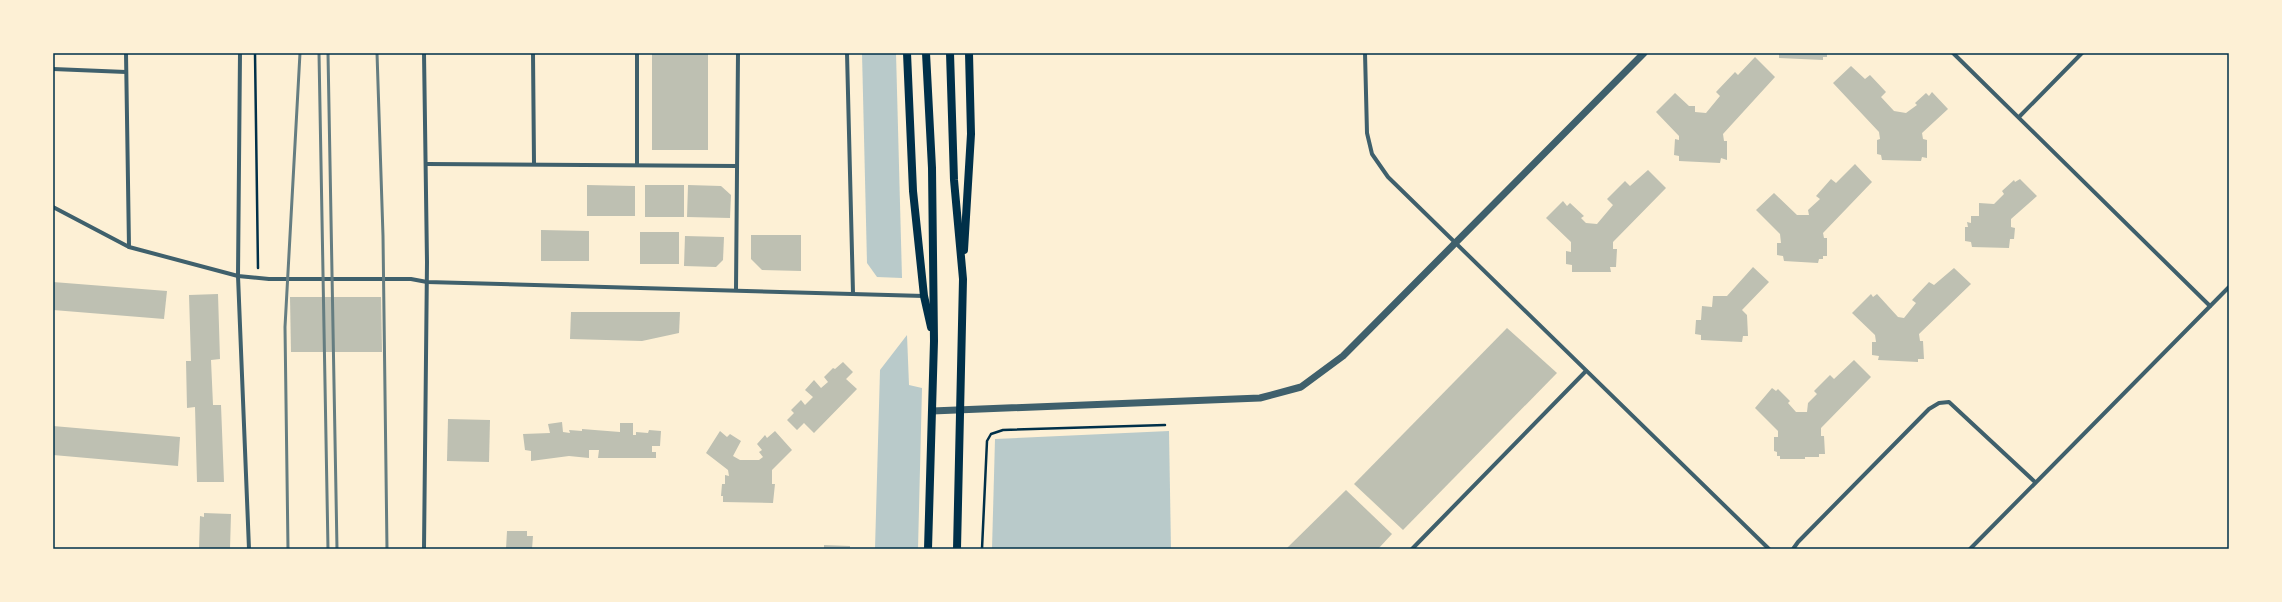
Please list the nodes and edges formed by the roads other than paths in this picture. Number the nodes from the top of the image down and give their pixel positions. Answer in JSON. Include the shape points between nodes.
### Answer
{"nodes":[{"id":1,"x":126,"y":53,"type":"edge"},
{"id":2,"x":240,"y":53,"type":"edge"},
{"id":3,"x":424,"y":53,"type":"edge"},
{"id":4,"x":533,"y":53,"type":"edge"},
{"id":5,"x":637,"y":53,"type":"edge"},
{"id":6,"x":738,"y":53,"type":"edge"},
{"id":7,"x":848,"y":53,"type":"edge"},
{"id":8,"x":907,"y":53,"type":"edge"},
{"id":9,"x":926,"y":53,"type":"edge"},
{"id":10,"x":950,"y":53,"type":"edge"},
{"id":11,"x":969,"y":53,"type":"edge"},
{"id":12,"x":1365,"y":53,"type":"edge"},
{"id":13,"x":1644,"y":53,"type":"edge"},
{"id":14,"x":1953,"y":53,"type":"edge"},
{"id":15,"x":2082,"y":53,"type":"edge"},
{"id":16,"x":53,"y":69,"type":"edge"},
{"id":17,"x":126,"y":72,"type":"junction"},
{"id":18,"x":2019,"y":118,"type":"junction"},
{"id":19,"x":427,"y":164,"type":"junction"},
{"id":20,"x":534,"y":164,"type":"junction"},
{"id":21,"x":637,"y":165,"type":"junction"},
{"id":22,"x":737,"y":166,"type":"junction"},
{"id":23,"x":53,"y":207,"type":"edge"},
{"id":24,"x":1454,"y":242,"type":"junction"},
{"id":25,"x":129,"y":247,"type":"junction"},
{"id":26,"x":238,"y":276,"type":"junction"},
{"id":27,"x":963,"y":279,"type":"junction"},
{"id":28,"x":427,"y":282,"type":"junction"},
{"id":29,"x":2229,"y":287,"type":"edge"},
{"id":30,"x":736,"y":290,"type":"junction"},
{"id":31,"x":854,"y":293,"type":"junction"},
{"id":32,"x":924,"y":296,"type":"junction"},
{"id":33,"x":2210,"y":306,"type":"junction"},
{"id":34,"x":934,"y":341,"type":"junction"},
{"id":35,"x":1586,"y":371,"type":"junction"},
{"id":36,"x":961,"y":410,"type":"junction"},
{"id":37,"x":932,"y":411,"type":"junction"},
{"id":38,"x":2035,"y":482,"type":"junction"},
{"id":39,"x":249,"y":549,"type":"edge"},
{"id":40,"x":424,"y":549,"type":"edge"},
{"id":41,"x":928,"y":549,"type":"edge"},
{"id":42,"x":958,"y":549,"type":"edge"},
{"id":43,"x":1412,"y":549,"type":"edge"},
{"id":44,"x":1769,"y":549,"type":"edge"},
{"id":45,"x":1793,"y":549,"type":"edge"},
{"id":46,"x":1970,"y":549,"type":"edge"}],
"edges":[{"from":1,"to":17,"type":"street"},
{"from":2,"to":26,"type":"street"},
{"from":3,"to":19,"type":"street"},
{"from":4,"to":20,"type":"street"},
{"from":5,"to":21,"type":"street"},
{"from":6,"to":22,"type":"street"},
{"from":7,"to":31,"type":"street"},
{"from":8,"to":32,"type":"main road","via":[[913,191]]},
{"from":9,"to":34,"type":"main road","via":[[932,168]]},
{"from":10,"to":27,"type":"main road","via":[[954,180]]},
{"from":11,"to":27,"type":"main road","via":[[971,134]]},
{"from":12,"to":24,"type":"street","via":[[1367,134],[1372,154],[1388,177]]},
{"from":13,"to":24,"type":"street"},
{"from":14,"to":18,"type":"street"},
{"from":15,"to":18,"type":"street"},
{"from":16,"to":17,"type":"street"},
{"from":17,"to":25,"type":"street"},
{"from":18,"to":33,"type":"street"},
{"from":19,"to":20,"type":"street"},
{"from":19,"to":28,"type":"street"},
{"from":20,"to":21,"type":"street"},
{"from":21,"to":22,"type":"street"},
{"from":22,"to":30,"type":"street"},
{"from":23,"to":25,"type":"street"},
{"from":24,"to":35,"type":"street"},
{"from":24,"to":36,"type":"street","via":[[1343,356],[1301,386],[1260,398]]},
{"from":25,"to":26,"type":"street"},
{"from":26,"to":28,"type":"street","via":[[269,279],[411,279]]},
{"from":26,"to":39,"type":"street"},
{"from":27,"to":36,"type":"main road"},
{"from":28,"to":30,"type":"street"},
{"from":28,"to":40,"type":"street"},
{"from":29,"to":33,"type":"street"},
{"from":30,"to":31,"type":"street"},
{"from":31,"to":32,"type":"street"},
{"from":32,"to":34,"type":"main road"},
{"from":33,"to":38,"type":"street"},
{"from":34,"to":37,"type":"main road"},
{"from":35,"to":43,"type":"street"},
{"from":35,"to":44,"type":"street"},
{"from":36,"to":37,"type":"street"},
{"from":36,"to":42,"type":"main road"},
{"from":37,"to":41,"type":"main road"},
{"from":38,"to":45,"type":"street","via":[[1949,402],[1940,403],[1929,409]]},
{"from":38,"to":46,"type":"street"}]}
